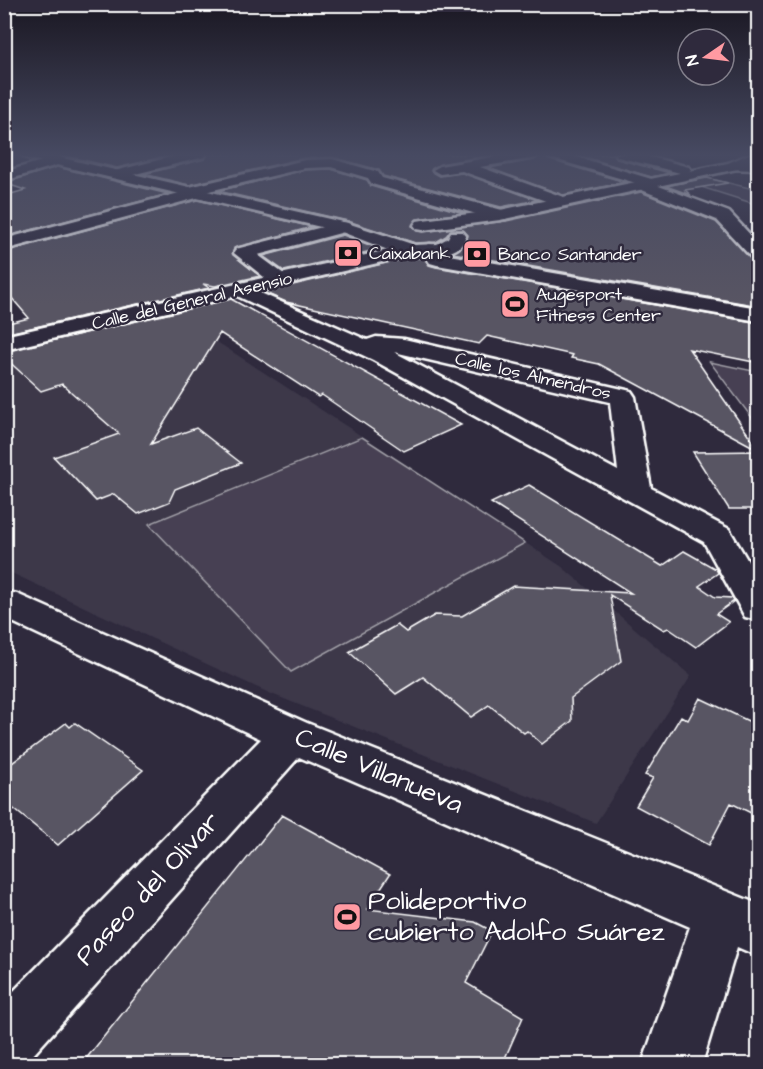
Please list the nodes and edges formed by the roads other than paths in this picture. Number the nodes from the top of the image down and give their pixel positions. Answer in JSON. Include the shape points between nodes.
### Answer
{"nodes":[{"id":1,"x":151,"y":204,"type":"edge"},
{"id":2,"x":243,"y":204,"type":"edge"},
{"id":3,"x":459,"y":204,"type":"edge"},
{"id":4,"x":554,"y":204,"type":"edge"},
{"id":5,"x":694,"y":204,"type":"edge"},
{"id":6,"x":500,"y":215,"type":"junction"},
{"id":7,"x":314,"y":221,"type":"junction"},
{"id":8,"x":342,"y":227,"type":"junction"},
{"id":9,"x":456,"y":236,"type":"junction"},
{"id":10,"x":400,"y":238,"type":"junction"},
{"id":11,"x":4,"y":245,"type":"edge"},
{"id":12,"x":759,"y":253,"type":"edge"},
{"id":13,"x":281,"y":281,"type":"junction"},
{"id":14,"x":240,"y":290,"type":"junction"},
{"id":15,"x":752,"y":313,"type":"edge"},
{"id":16,"x":350,"y":341,"type":"junction"},
{"id":17,"x":4,"y":343,"type":"edge"},
{"id":18,"x":636,"y":491,"type":"junction"},
{"id":19,"x":4,"y":603,"type":"edge"},
{"id":20,"x":759,"y":608,"type":"edge"},
{"id":21,"x":292,"y":735,"type":"junction"},
{"id":22,"x":740,"y":922,"type":"edge"},
{"id":23,"x":4,"y":1044,"type":"edge"},
{"id":24,"x":672,"y":1065,"type":"edge"}],
"edges":[{"from":1,"to":11,"type":"street"},
{"from":2,"to":7,"type":"street"},
{"from":3,"to":6,"type":"street"},
{"from":4,"to":6,"type":"street","name":"Calle del General Asensio"},
{"from":5,"to":12,"type":"street","via":[[723,216]]},
{"from":6,"to":9,"type":"street","name":"Calle del General Asensio"},
{"from":6,"to":10,"type":"street","name":"Calle del General Asensio"},
{"from":7,"to":8,"type":"street"},
{"from":7,"to":10,"type":"street"},
{"from":8,"to":10,"type":"street"},
{"from":8,"to":13,"type":"street","via":[[243,253]]},
{"from":9,"to":10,"type":"street","via":[[446,229]]},
{"from":9,"to":10,"type":"street","name":"Calle del General Asensio","via":[[451,244]]},
{"from":10,"to":13,"type":"street","name":"Calle del General Asensio"},
{"from":10,"to":15,"type":"street","via":[[437,259]]},
{"from":13,"to":14,"type":"street","name":"Calle del General Asensio"},
{"from":14,"to":16,"type":"street","name":"Calle los Almendros"},
{"from":14,"to":17,"type":"street","name":"Calle del General Asensio"},
{"from":16,"to":18,"type":"street","name":"Calle los Almendros"},
{"from":16,"to":18,"type":"street","name":"Calle los Almendros","via":[[404,346],[622,397]]},
{"from":18,"to":20,"type":"street","name":"Calle los Almendros","via":[[717,536]]},
{"from":19,"to":21,"type":"street","name":"Calle Villanueva"},
{"from":21,"to":22,"type":"street","name":"Calle Villanueva"},
{"from":21,"to":23,"type":"street","name":"Paseo del Olivar"},
{"from":22,"to":24,"type":"street"}]}
